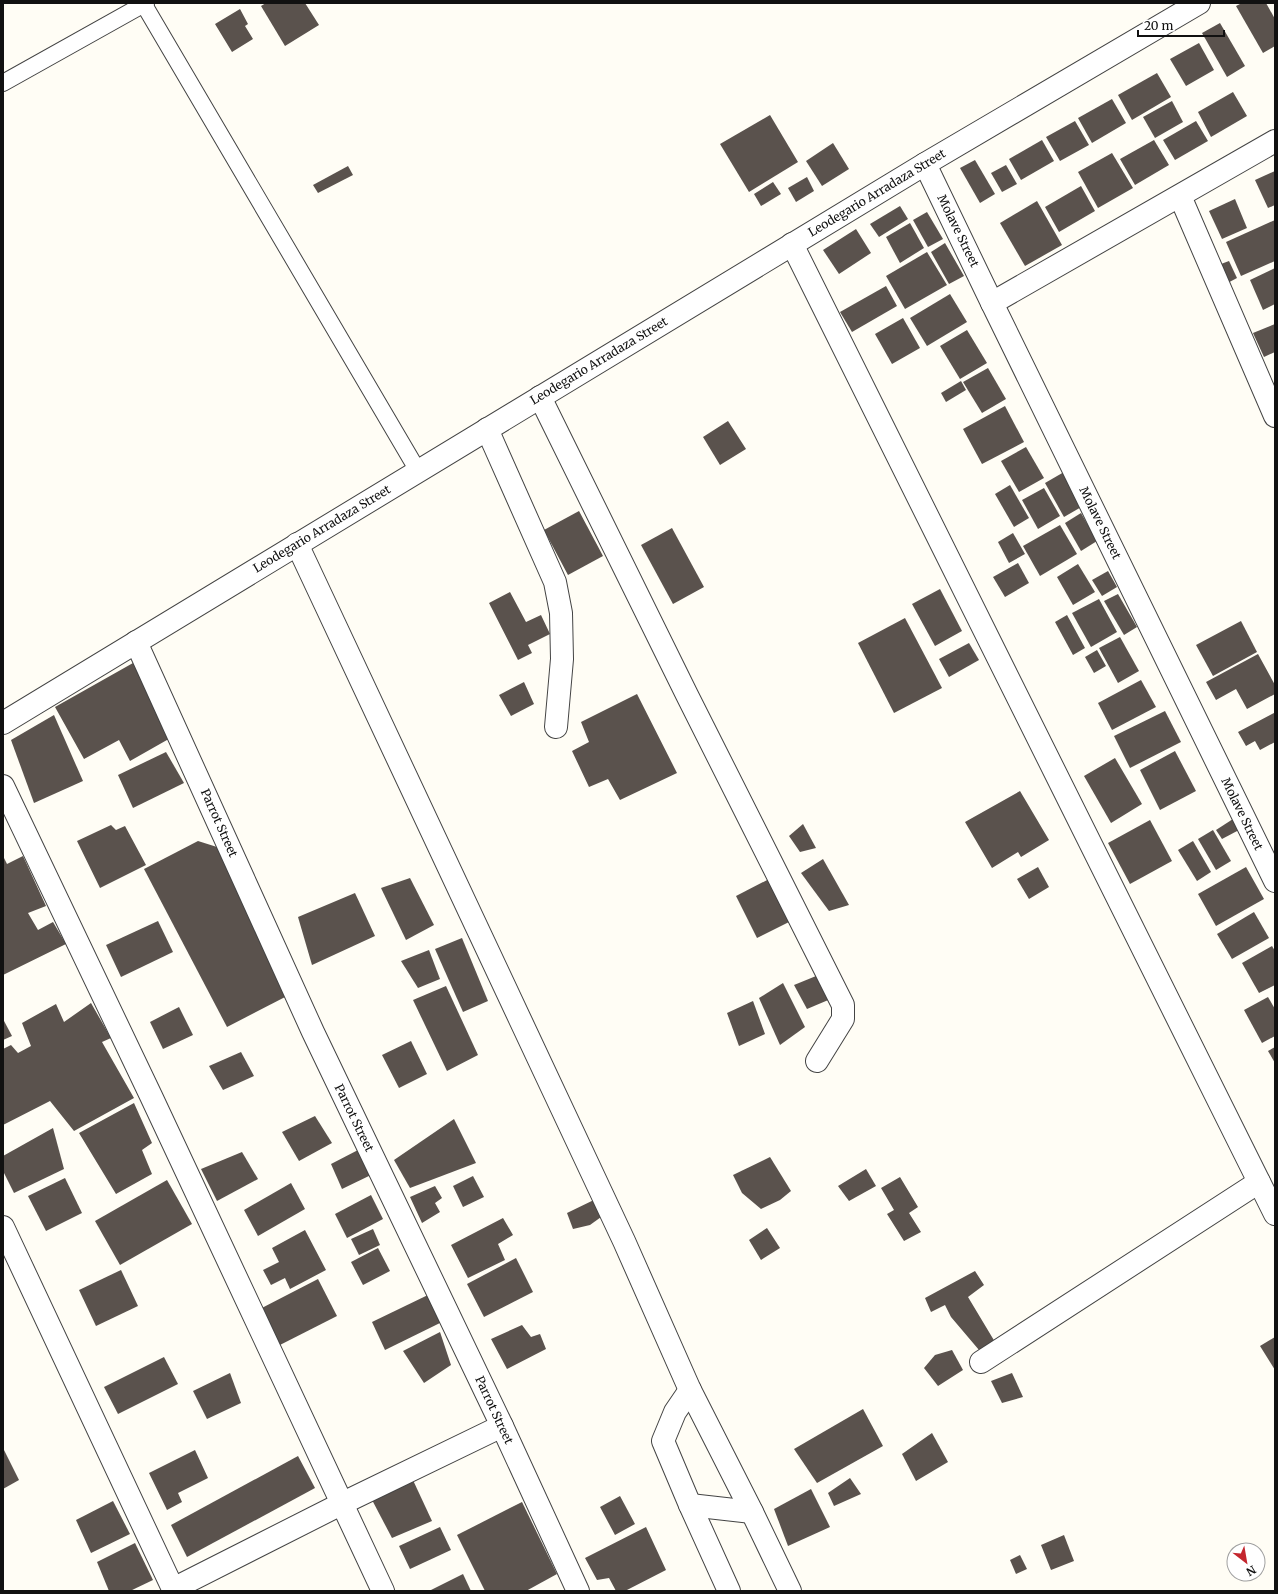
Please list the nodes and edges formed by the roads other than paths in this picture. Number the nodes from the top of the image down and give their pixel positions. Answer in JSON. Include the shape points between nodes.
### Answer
{"nodes":[{"id":1,"x":144,"y":3,"type":"edge"},
{"id":2,"x":1199,"y":3,"type":"edge"},
{"id":3,"x":3,"y":83,"type":"edge"},
{"id":4,"x":1275,"y":140,"type":"edge"},
{"id":5,"x":925,"y":164,"type":"junction"},
{"id":6,"x":1180,"y":196,"type":"junction"},
{"id":7,"x":792,"y":244,"type":"junction"},
{"id":8,"x":992,"y":304,"type":"junction"},
{"id":9,"x":540,"y":397,"type":"junction"},
{"id":10,"x":1275,"y":416,"type":"edge"},
{"id":11,"x":487,"y":429,"type":"junction"},
{"id":12,"x":418,"y":470,"type":"junction"},
{"id":13,"x":297,"y":544,"type":"junction"},
{"id":14,"x":136,"y":642,"type":"junction"},
{"id":15,"x":3,"y":723,"type":"edge"},
{"id":16,"x":556,"y":727,"type":"dead end"},
{"id":17,"x":3,"y":786,"type":"edge"},
{"id":18,"x":1275,"y":881,"type":"edge"},
{"id":19,"x":817,"y":1061,"type":"dead end"},
{"id":20,"x":1259,"y":1182,"type":"junction"},
{"id":21,"x":1275,"y":1214,"type":"edge"},
{"id":22,"x":3,"y":1227,"type":"edge"},
{"id":23,"x":981,"y":1362,"type":"dead end"},
{"id":24,"x":690,"y":1390,"type":"junction"},
{"id":25,"x":502,"y":1426,"type":"junction"},
{"id":26,"x":341,"y":1504,"type":"junction"},
{"id":27,"x":690,"y":1505,"type":"junction"},
{"id":28,"x":752,"y":1512,"type":"junction"},
{"id":29,"x":174,"y":1590,"type":"edge"},
{"id":30,"x":383,"y":1591,"type":"edge"},
{"id":31,"x":578,"y":1591,"type":"edge"},
{"id":32,"x":729,"y":1591,"type":"edge"},
{"id":33,"x":790,"y":1591,"type":"edge"}],
"edges":[{"from":1,"to":3,"type":"lane"},
{"from":1,"to":12,"type":"lane"},
{"from":2,"to":5,"type":"street","name":"Leodegario Arradaza Street"},
{"from":4,"to":6,"type":"street"},
{"from":5,"to":7,"type":"street","name":"Leodegario Arradaza Street"},
{"from":5,"to":8,"type":"street","name":"Molave Street"},
{"from":6,"to":8,"type":"street"},
{"from":6,"to":10,"type":"street"},
{"from":7,"to":9,"type":"street","name":"Leodegario Arradaza Street"},
{"from":7,"to":20,"type":"street"},
{"from":8,"to":18,"type":"street","name":"Molave Street"},
{"from":9,"to":11,"type":"street","name":"Leodegario Arradaza Street"},
{"from":9,"to":19,"type":"street","via":[[843,1005],[843,1019]]},
{"from":11,"to":12,"type":"street","name":"Leodegario Arradaza Street"},
{"from":11,"to":16,"type":"street","via":[[554,582],[561,613],[562,659]]},
{"from":12,"to":13,"type":"street","name":"Leodegario Arradaza Street"},
{"from":13,"to":14,"type":"street","name":"Leodegario Arradaza Street"},
{"from":13,"to":24,"type":"street","via":[[624,1241]]},
{"from":14,"to":15,"type":"street","name":"Leodegario Arradaza Street"},
{"from":14,"to":25,"type":"street","name":"Parrot Street","via":[[313,1032]]},
{"from":17,"to":26,"type":"street"},
{"from":20,"to":21,"type":"street"},
{"from":20,"to":23,"type":"street"},
{"from":22,"to":29,"type":"street"},
{"from":24,"to":27,"type":"street","via":[[675,1412],[663,1441]]},
{"from":24,"to":28,"type":"street"},
{"from":25,"to":26,"type":"street"},
{"from":25,"to":31,"type":"street","name":"Parrot Street"},
{"from":26,"to":29,"type":"street"},
{"from":26,"to":30,"type":"street"},
{"from":27,"to":28,"type":"street"},
{"from":27,"to":32,"type":"street"},
{"from":28,"to":33,"type":"street"}]}
